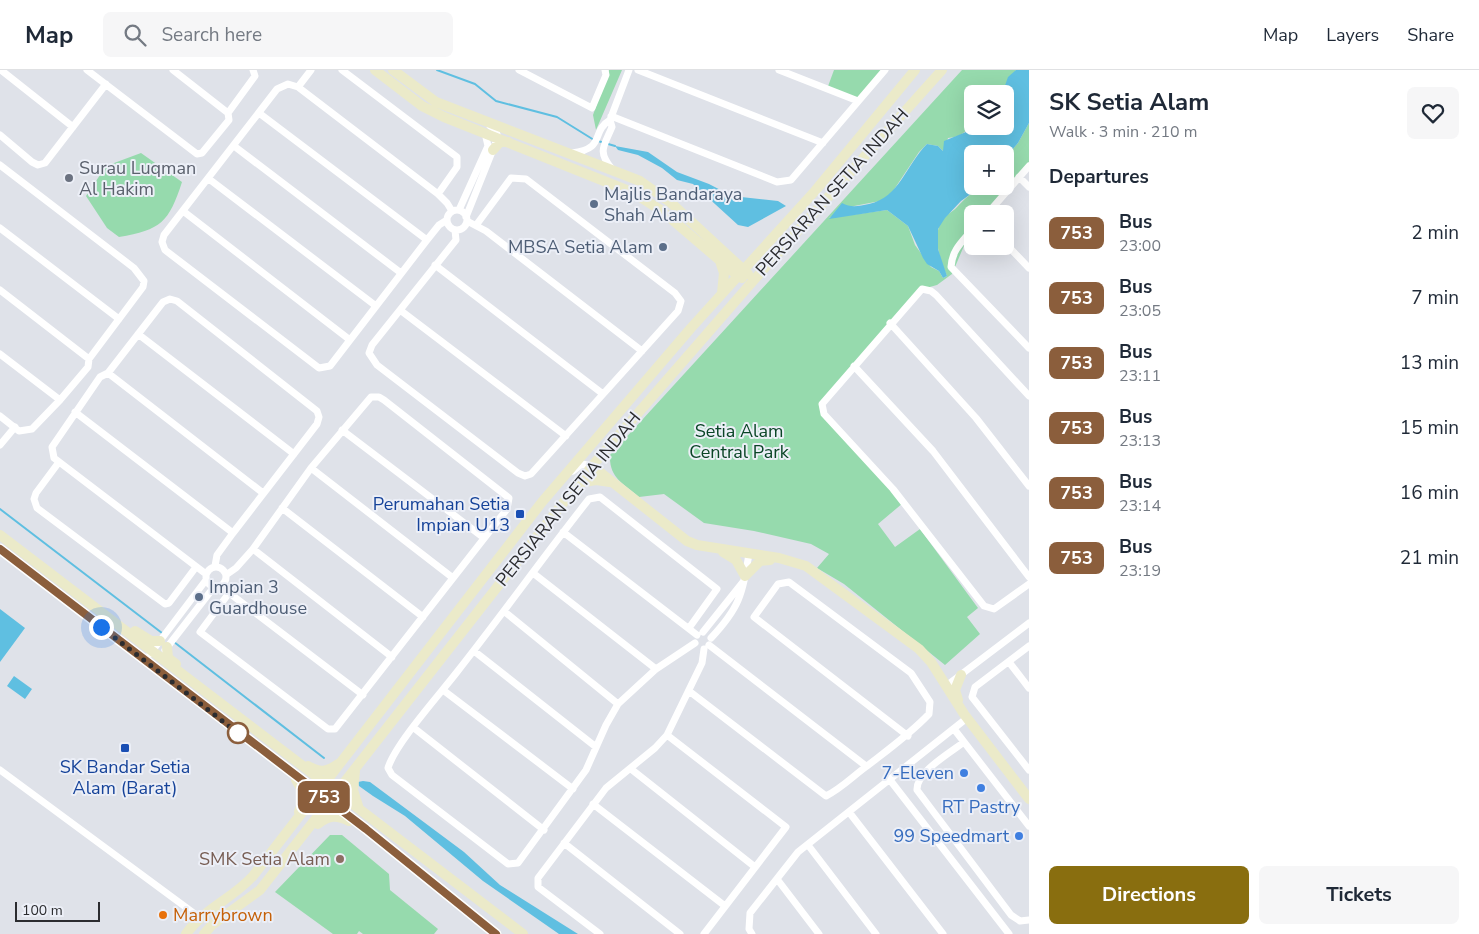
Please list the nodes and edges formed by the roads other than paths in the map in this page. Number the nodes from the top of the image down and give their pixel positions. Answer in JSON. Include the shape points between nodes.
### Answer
{"nodes":[{"id":1,"x":1,"y":70,"type":"edge"},
{"id":2,"x":87,"y":70,"type":"edge"},
{"id":3,"x":172,"y":70,"type":"edge"},
{"id":4,"x":253,"y":70,"type":"edge"},
{"id":5,"x":311,"y":70,"type":"edge"},
{"id":6,"x":342,"y":70,"type":"edge"},
{"id":7,"x":375,"y":70,"type":"edge"},
{"id":8,"x":384,"y":70,"type":"edge"},
{"id":9,"x":393,"y":70,"type":"edge"},
{"id":10,"x":519,"y":70,"type":"edge"},
{"id":11,"x":605,"y":70,"type":"edge"},
{"id":12,"x":629,"y":70,"type":"edge"},
{"id":13,"x":638,"y":70,"type":"edge"},
{"id":14,"x":779,"y":70,"type":"edge"},
{"id":15,"x":884,"y":70,"type":"edge"},
{"id":16,"x":915,"y":70,"type":"edge"},
{"id":17,"x":942,"y":70,"type":"edge"},
{"id":18,"x":793,"y":72,"type":"edge"},
{"id":19,"x":106,"y":84,"type":"junction"},
{"id":20,"x":298,"y":87,"type":"junction"},
{"id":21,"x":399,"y":88,"type":"junction"},
{"id":22,"x":858,"y":101,"type":"junction"},
{"id":23,"x":451,"y":108,"type":"junction"},
{"id":24,"x":228,"y":113,"type":"junction"},
{"id":25,"x":259,"y":113,"type":"junction"},
{"id":26,"x":610,"y":118,"type":"junction"},
{"id":27,"x":74,"y":127,"type":"junction"},
{"id":28,"x":482,"y":131,"type":"junction"},
{"id":29,"x":0,"y":135,"type":"edge"},
{"id":30,"x":498,"y":137,"type":"junction"},
{"id":31,"x":511,"y":142,"type":"junction"},
{"id":32,"x":823,"y":143,"type":"junction"},
{"id":33,"x":234,"y":146,"type":"junction"},
{"id":34,"x":493,"y":150,"type":"junction"},
{"id":35,"x":572,"y":153,"type":"junction"},
{"id":36,"x":0,"y":164,"type":"edge"},
{"id":37,"x":1029,"y":166,"type":"edge"},
{"id":38,"x":612,"y":169,"type":"junction"},
{"id":39,"x":480,"y":171,"type":"junction"},
{"id":40,"x":1020,"y":177,"type":"junction"},
{"id":41,"x":209,"y":179,"type":"junction"},
{"id":42,"x":1029,"y":187,"type":"edge"},
{"id":43,"x":438,"y":194,"type":"junction"},
{"id":44,"x":995,"y":205,"type":"edge"},
{"id":45,"x":183,"y":211,"type":"junction"},
{"id":46,"x":455,"y":211,"type":"junction"},
{"id":47,"x":466,"y":219,"type":"junction"},
{"id":48,"x":447,"y":220,"type":"junction"},
{"id":49,"x":477,"y":224,"type":"junction"},
{"id":50,"x":0,"y":228,"type":"edge"},
{"id":51,"x":455,"y":230,"type":"junction"},
{"id":52,"x":964,"y":239,"type":"edge"},
{"id":53,"x":426,"y":240,"type":"junction"},
{"id":54,"x":1014,"y":252,"type":"edge"},
{"id":55,"x":757,"y":254,"type":"junction"},
{"id":56,"x":723,"y":256,"type":"junction"},
{"id":57,"x":435,"y":265,"type":"junction"},
{"id":58,"x":1029,"y":268,"type":"edge"},
{"id":59,"x":741,"y":272,"type":"junction"},
{"id":60,"x":401,"y":273,"type":"junction"},
{"id":61,"x":753,"y":281,"type":"junction"},
{"id":62,"x":0,"y":290,"type":"edge"},
{"id":63,"x":721,"y":294,"type":"junction"},
{"id":64,"x":376,"y":306,"type":"junction"},
{"id":65,"x":400,"y":310,"type":"junction"},
{"id":66,"x":119,"y":319,"type":"junction"},
{"id":67,"x":890,"y":323,"type":"junction"},
{"id":68,"x":138,"y":334,"type":"junction"},
{"id":69,"x":350,"y":340,"type":"junction"},
{"id":70,"x":1029,"y":348,"type":"edge"},
{"id":71,"x":642,"y":351,"type":"junction"},
{"id":72,"x":0,"y":354,"type":"edge"},
{"id":73,"x":89,"y":358,"type":"junction"},
{"id":74,"x":854,"y":366,"type":"junction"},
{"id":75,"x":108,"y":373,"type":"junction"},
{"id":76,"x":603,"y":394,"type":"junction"},
{"id":77,"x":1029,"y":396,"type":"edge"},
{"id":78,"x":60,"y":400,"type":"junction"},
{"id":79,"x":75,"y":412,"type":"junction"},
{"id":80,"x":0,"y":416,"type":"edge"},
{"id":81,"x":17,"y":429,"type":"junction"},
{"id":82,"x":342,"y":430,"type":"junction"},
{"id":83,"x":566,"y":436,"type":"junction"},
{"id":84,"x":0,"y":445,"type":"edge"},
{"id":85,"x":605,"y":451,"type":"junction"},
{"id":86,"x":294,"y":454,"type":"junction"},
{"id":87,"x":57,"y":460,"type":"junction"},
{"id":88,"x":592,"y":466,"type":"junction"},
{"id":89,"x":311,"y":468,"type":"junction"},
{"id":90,"x":611,"y":482,"type":"junction"},
{"id":91,"x":578,"y":483,"type":"junction"},
{"id":92,"x":1029,"y":486,"type":"edge"},
{"id":93,"x":263,"y":493,"type":"junction"},
{"id":94,"x":542,"y":502,"type":"junction"},
{"id":95,"x":282,"y":508,"type":"junction"},
{"id":96,"x":563,"y":532,"type":"junction"},
{"id":97,"x":233,"y":533,"type":"junction"},
{"id":98,"x":0,"y":535,"type":"edge"},
{"id":99,"x":484,"y":538,"type":"junction"},
{"id":100,"x":0,"y":549,"type":"edge"},
{"id":101,"x":253,"y":549,"type":"junction"},
{"id":102,"x":718,"y":549,"type":"junction"},
{"id":103,"x":749,"y":554,"type":"junction"},
{"id":104,"x":779,"y":558,"type":"junction"},
{"id":105,"x":215,"y":566,"type":"junction"},
{"id":106,"x":196,"y":567,"type":"junction"},
{"id":107,"x":533,"y":573,"type":"junction"},
{"id":108,"x":226,"y":575,"type":"junction"},
{"id":109,"x":1029,"y":576,"type":"edge"},
{"id":110,"x":206,"y":577,"type":"junction"},
{"id":111,"x":454,"y":578,"type":"junction"},
{"id":112,"x":744,"y":579,"type":"junction"},
{"id":113,"x":60,"y":581,"type":"junction"},
{"id":114,"x":1029,"y":584,"type":"edge"},
{"id":115,"x":217,"y":587,"type":"junction"},
{"id":116,"x":229,"y":593,"type":"junction"},
{"id":117,"x":505,"y":612,"type":"junction"},
{"id":118,"x":423,"y":617,"type":"junction"},
{"id":119,"x":1029,"y":623,"type":"edge"},
{"id":120,"x":689,"y":628,"type":"junction"},
{"id":121,"x":700,"y":634,"type":"junction"},
{"id":122,"x":695,"y":643,"type":"junction"},
{"id":123,"x":163,"y":644,"type":"junction"},
{"id":124,"x":708,"y":644,"type":"junction"},
{"id":125,"x":1029,"y":646,"type":"edge"},
{"id":126,"x":474,"y":651,"type":"junction"},
{"id":127,"x":392,"y":657,"type":"junction"},
{"id":128,"x":152,"y":659,"type":"junction"},
{"id":129,"x":931,"y":662,"type":"junction"},
{"id":130,"x":1009,"y":662,"type":"junction"},
{"id":131,"x":656,"y":669,"type":"junction"},
{"id":132,"x":961,"y":675,"type":"junction"},
{"id":133,"x":946,"y":686,"type":"junction"},
{"id":134,"x":1029,"y":688,"type":"edge"},
{"id":135,"x":443,"y":690,"type":"junction"},
{"id":136,"x":689,"y":691,"type":"junction"},
{"id":137,"x":363,"y":695,"type":"junction"},
{"id":138,"x":210,"y":696,"type":"junction"},
{"id":139,"x":618,"y":704,"type":"junction"},
{"id":140,"x":966,"y":716,"type":"junction"},
{"id":141,"x":414,"y":728,"type":"junction"},
{"id":142,"x":954,"y":729,"type":"junction"},
{"id":143,"x":667,"y":735,"type":"junction"},
{"id":144,"x":908,"y":736,"type":"junction"},
{"id":145,"x":964,"y":742,"type":"junction"},
{"id":146,"x":272,"y":745,"type":"junction"},
{"id":147,"x":596,"y":747,"type":"junction"},
{"id":148,"x":345,"y":760,"type":"junction"},
{"id":149,"x":866,"y":766,"type":"junction"},
{"id":150,"x":284,"y":768,"type":"junction"},
{"id":151,"x":631,"y":769,"type":"junction"},
{"id":152,"x":0,"y":770,"type":"edge"},
{"id":153,"x":355,"y":770,"type":"junction"},
{"id":154,"x":1029,"y":770,"type":"edge"},
{"id":155,"x":890,"y":780,"type":"junction"},
{"id":156,"x":326,"y":783,"type":"junction"},
{"id":157,"x":573,"y":789,"type":"junction"},
{"id":158,"x":319,"y":793,"type":"junction"},
{"id":159,"x":338,"y":793,"type":"junction"},
{"id":160,"x":1029,"y":799,"type":"edge"},
{"id":161,"x":330,"y":802,"type":"junction"},
{"id":162,"x":593,"y":804,"type":"junction"},
{"id":163,"x":359,"y":809,"type":"junction"},
{"id":164,"x":849,"y":812,"type":"junction"},
{"id":165,"x":297,"y":820,"type":"junction"},
{"id":166,"x":1029,"y":826,"type":"edge"},
{"id":167,"x":366,"y":829,"type":"junction"},
{"id":168,"x":544,"y":830,"type":"junction"},
{"id":169,"x":307,"y":833,"type":"junction"},
{"id":170,"x":564,"y":843,"type":"junction"},
{"id":171,"x":808,"y":845,"type":"junction"},
{"id":172,"x":755,"y":867,"type":"junction"},
{"id":173,"x":777,"y":879,"type":"junction"},
{"id":174,"x":725,"y":906,"type":"junction"},
{"id":175,"x":199,"y":917,"type":"junction"},
{"id":176,"x":1029,"y":920,"type":"edge"},
{"id":177,"x":751,"y":932,"type":"edge"},
{"id":178,"x":186,"y":934,"type":"edge"},
{"id":179,"x":204,"y":934,"type":"edge"},
{"id":180,"x":496,"y":934,"type":"edge"},
{"id":181,"x":523,"y":934,"type":"edge"},
{"id":182,"x":600,"y":934,"type":"edge"},
{"id":183,"x":680,"y":934,"type":"edge"},
{"id":184,"x":704,"y":934,"type":"edge"},
{"id":185,"x":819,"y":934,"type":"edge"},
{"id":186,"x":876,"y":934,"type":"edge"},
{"id":187,"x":943,"y":934,"type":"edge"},
{"id":188,"x":1008,"y":934,"type":"edge"}],
"edges":[{"from":1,"to":27,"type":"street"},
{"from":2,"to":19,"type":"street"},
{"from":3,"to":24,"type":"street"},
{"from":4,"to":24,"type":"street","via":[[255,76]]},
{"from":5,"to":20,"type":"street"},
{"from":6,"to":43,"type":"street","via":[[457,157],[457,167]]},
{"from":7,"to":21,"type":"street"},
{"from":8,"to":21,"type":"street"},
{"from":9,"to":23,"type":"street","via":[[424,94]]},
{"from":10,"to":11,"type":"street","via":[[588,107],[594,106]]},
{"from":12,"to":26,"type":"street"},
{"from":13,"to":32,"type":"street"},
{"from":14,"to":18,"type":"street"},
{"from":15,"to":22,"type":"street"},
{"from":16,"to":55,"type":"street","name":"PERSIARAN SETIA INDAH","via":[[815,191]]},
{"from":17,"to":61,"type":"street","name":"PERSIARAN SETIA INDAH"},
{"from":18,"to":22,"type":"street"},
{"from":19,"to":24,"type":"street","via":[[200,154],[229,120]]},
{"from":19,"to":27,"type":"street"},
{"from":20,"to":25,"type":"street","via":[[282,85]]},
{"from":20,"to":43,"type":"street"},
{"from":21,"to":28,"type":"street","via":[[422,106]]},
{"from":22,"to":32,"type":"street"},
{"from":23,"to":30,"type":"street","via":[[494,128]]},
{"from":23,"to":35,"type":"street"},
{"from":25,"to":33,"type":"street"},
{"from":25,"to":53,"type":"street"},
{"from":26,"to":32,"type":"street","via":[[777,182],[791,180]]},
{"from":26,"to":35,"type":"street","via":[[594,146]]},
{"from":26,"to":38,"type":"street","via":[[612,127],[602,150],[603,158]]},
{"from":27,"to":29,"type":"street","via":[[45,163],[38,164]]},
{"from":28,"to":30,"type":"street"},
{"from":28,"to":39,"type":"street","via":[[488,138],[488,146]]},
{"from":30,"to":31,"type":"street"},
{"from":30,"to":34,"type":"street"},
{"from":31,"to":34,"type":"street","via":[[500,142]]},
{"from":31,"to":56,"type":"street","via":[[634,193]]},
{"from":33,"to":41,"type":"street"},
{"from":33,"to":60,"type":"street"},
{"from":34,"to":39,"type":"street"},
{"from":35,"to":38,"type":"street"},
{"from":36,"to":66,"type":"street","via":[[142,276],[143,287]]},
{"from":37,"to":40,"type":"street"},
{"from":38,"to":56,"type":"street","via":[[640,181],[670,202]]},
{"from":39,"to":46,"type":"street"},
{"from":39,"to":47,"type":"street"},
{"from":40,"to":42,"type":"street"},
{"from":40,"to":44,"type":"street"},
{"from":41,"to":45,"type":"street"},
{"from":41,"to":64,"type":"street"},
{"from":43,"to":46,"type":"street"},
{"from":45,"to":69,"type":"street"},
{"from":45,"to":69,"type":"street","via":[[164,235],[165,250],[316,367],[330,366]]},
{"from":46,"to":47,"type":"street"},
{"from":46,"to":48,"type":"street"},
{"from":47,"to":49,"type":"street"},
{"from":47,"to":51,"type":"street","via":[[462,229]]},
{"from":48,"to":51,"type":"street"},
{"from":48,"to":53,"type":"street"},
{"from":49,"to":71,"type":"street"},
{"from":49,"to":71,"type":"street","via":[[511,178],[526,179],[668,287],[679,297],[680,306]]},
{"from":50,"to":66,"type":"street"},
{"from":51,"to":57,"type":"street","via":[[456,240]]},
{"from":52,"to":70,"type":"street","via":[[956,248],[951,266]]},
{"from":53,"to":60,"type":"street"},
{"from":54,"to":58,"type":"street"},
{"from":55,"to":56,"type":"street","via":[[750,258]]},
{"from":55,"to":59,"type":"street","name":"PERSIARAN SETIA INDAH"},
{"from":56,"to":59,"type":"street"},
{"from":56,"to":63,"type":"street"},
{"from":57,"to":65,"type":"street"},
{"from":57,"to":76,"type":"street"},
{"from":59,"to":61,"type":"street"},
{"from":59,"to":63,"type":"street","name":"PERSIARAN SETIA INDAH"},
{"from":60,"to":64,"type":"street"},
{"from":61,"to":85,"type":"street","name":"PERSIARAN SETIA INDAH"},
{"from":62,"to":73,"type":"street"},
{"from":63,"to":94,"type":"street","name":"PERSIARAN SETIA INDAH"},
{"from":64,"to":69,"type":"street"},
{"from":65,"to":83,"type":"street"},
{"from":65,"to":83,"type":"street","via":[[369,353],[377,365],[518,473],[531,474]]},
{"from":66,"to":73,"type":"street"},
{"from":67,"to":74,"type":"street"},
{"from":67,"to":77,"type":"street","via":[[919,291],[926,289],[936,295]]},
{"from":67,"to":92,"type":"street","via":[[976,418]]},
{"from":68,"to":75,"type":"street"},
{"from":68,"to":86,"type":"street"},
{"from":68,"to":86,"type":"street","via":[[163,302],[177,301],[317,411],[317,424]]},
{"from":71,"to":76,"type":"street"},
{"from":72,"to":78,"type":"street"},
{"from":73,"to":78,"type":"street","via":[[88,366]]},
{"from":74,"to":109,"type":"street","via":[[933,451]]},
{"from":74,"to":114,"type":"street","via":[[822,404],[824,414],[893,489],[982,604],[994,609]]},
{"from":75,"to":79,"type":"street","via":[[100,377]]},
{"from":75,"to":93,"type":"street"},
{"from":76,"to":83,"type":"street"},
{"from":78,"to":81,"type":"street","via":[[32,429]]},
{"from":79,"to":87,"type":"street","via":[[52,447]]},
{"from":79,"to":97,"type":"street"},
{"from":80,"to":81,"type":"street"},
{"from":81,"to":84,"type":"street"},
{"from":82,"to":89,"type":"street"},
{"from":82,"to":99,"type":"street"},
{"from":82,"to":99,"type":"street","via":[[367,400],[375,396],[384,400],[506,493],[510,502]]},
{"from":85,"to":88,"type":"street","name":"PERSIARAN SETIA INDAH"},
{"from":85,"to":90,"type":"street","via":[[604,467]]},
{"from":86,"to":93,"type":"street"},
{"from":87,"to":106,"type":"street"},
{"from":87,"to":106,"type":"street","via":[[36,493],[34,499],[38,508],[165,604]]},
{"from":88,"to":90,"type":"street"},
{"from":88,"to":91,"type":"street","name":"PERSIARAN SETIA INDAH"},
{"from":88,"to":94,"type":"street","via":[[582,464],[576,468],[552,498]]},
{"from":89,"to":95,"type":"street"},
{"from":89,"to":111,"type":"street"},
{"from":90,"to":91,"type":"street"},
{"from":90,"to":102,"type":"street","via":[[687,541]]},
{"from":91,"to":153,"type":"street","name":"PERSIARAN SETIA INDAH"},
{"from":93,"to":97,"type":"street"},
{"from":94,"to":148,"type":"street","name":"PERSIARAN SETIA INDAH"},
{"from":95,"to":101,"type":"street"},
{"from":95,"to":118,"type":"street"},
{"from":96,"to":107,"type":"street"},
{"from":96,"to":120,"type":"street"},
{"from":96,"to":120,"type":"street","via":[[589,498],[600,497],[717,589]]},
{"from":97,"to":105,"type":"street","via":[[217,556]]},
{"from":98,"to":113,"type":"street"},
{"from":99,"to":111,"type":"street"},
{"from":100,"to":128,"type":"street"},
{"from":101,"to":108,"type":"street"},
{"from":101,"to":127,"type":"street"},
{"from":102,"to":103,"type":"street"},
{"from":102,"to":112,"type":"street","via":[[736,560]]},
{"from":103,"to":104,"type":"street"},
{"from":103,"to":112,"type":"street"},
{"from":104,"to":112,"type":"street","via":[[760,561]]},
{"from":104,"to":129,"type":"street","via":[[806,566]]},
{"from":105,"to":108,"type":"street","via":[[224,570]]},
{"from":105,"to":110,"type":"street","via":[[209,568]]},
{"from":106,"to":110,"type":"street"},
{"from":107,"to":117,"type":"street"},
{"from":107,"to":131,"type":"street"},
{"from":108,"to":115,"type":"street","via":[[225,582]]},
{"from":110,"to":115,"type":"street"},
{"from":110,"to":123,"type":"street","via":[[174,622]]},
{"from":111,"to":118,"type":"street"},
{"from":112,"to":121,"type":"street"},
{"from":112,"to":124,"type":"street","via":[[744,589],[737,605]]},
{"from":113,"to":123,"type":"street","via":[[75,586],[140,635]]},
{"from":113,"to":128,"type":"street"},
{"from":115,"to":116,"type":"street"},
{"from":115,"to":123,"type":"street"},
{"from":116,"to":137,"type":"street"},
{"from":116,"to":137,"type":"street","via":[[200,632],[328,729],[338,727]]},
{"from":117,"to":126,"type":"street"},
{"from":117,"to":139,"type":"street"},
{"from":118,"to":127,"type":"street"},
{"from":119,"to":132,"type":"street"},
{"from":120,"to":121,"type":"street"},
{"from":121,"to":122,"type":"street"},
{"from":121,"to":124,"type":"street"},
{"from":122,"to":124,"type":"street","via":[[698,647]]},
{"from":122,"to":131,"type":"street"},
{"from":123,"to":128,"type":"street"},
{"from":123,"to":138,"type":"street","via":[[168,658],[200,683]]},
{"from":124,"to":136,"type":"street"},
{"from":124,"to":149,"type":"street"},
{"from":125,"to":130,"type":"street"},
{"from":126,"to":135,"type":"street"},
{"from":126,"to":147,"type":"street"},
{"from":127,"to":137,"type":"street"},
{"from":128,"to":138,"type":"street"},
{"from":128,"to":150,"type":"street"},
{"from":129,"to":132,"type":"street","via":[[948,677]]},
{"from":129,"to":133,"type":"street"},
{"from":130,"to":134,"type":"street"},
{"from":130,"to":154,"type":"street","via":[[975,687],[972,697]]},
{"from":131,"to":139,"type":"street"},
{"from":132,"to":133,"type":"street"},
{"from":132,"to":140,"type":"street","via":[[955,690]]},
{"from":133,"to":140,"type":"street"},
{"from":135,"to":141,"type":"street"},
{"from":135,"to":157,"type":"street"},
{"from":136,"to":143,"type":"street"},
{"from":136,"to":149,"type":"street","via":[[826,796],[842,788]]},
{"from":138,"to":146,"type":"street"},
{"from":139,"to":147,"type":"street"},
{"from":140,"to":142,"type":"street"},
{"from":140,"to":160,"type":"street"},
{"from":141,"to":168,"type":"street"},
{"from":141,"to":168,"type":"street","via":[[390,760],[388,768],[392,775],[508,864],[518,863]]},
{"from":142,"to":145,"type":"street"},
{"from":142,"to":155,"type":"street"},
{"from":143,"to":151,"type":"street"},
{"from":143,"to":172,"type":"street","via":[[786,827]]},
{"from":144,"to":144,"type":"street","via":[[929,714],[932,706],[911,673],[793,584],[778,584],[754,617]]},
{"from":144,"to":149,"type":"street"},
{"from":145,"to":166,"type":"street"},
{"from":145,"to":176,"type":"street","via":[[922,775],[917,790],[1016,919]]},
{"from":146,"to":148,"type":"street","via":[[317,771],[329,770]]},
{"from":146,"to":156,"type":"street"},
{"from":147,"to":157,"type":"street"},
{"from":148,"to":156,"type":"street","name":"PERSIARAN SETIA INDAH"},
{"from":150,"to":158,"type":"street"},
{"from":150,"to":165,"type":"street","via":[[300,784],[305,795]]},
{"from":151,"to":162,"type":"street","via":[[606,788]]},
{"from":151,"to":172,"type":"street"},
{"from":152,"to":175,"type":"street"},
{"from":153,"to":159,"type":"street","name":"PERSIARAN SETIA INDAH"},
{"from":153,"to":163,"type":"street","via":[[353,790]]},
{"from":155,"to":164,"type":"street"},
{"from":155,"to":188,"type":"street"},
{"from":156,"to":158,"type":"street","name":"PERSIARAN SETIA INDAH"},
{"from":156,"to":159,"type":"street"},
{"from":157,"to":168,"type":"street"},
{"from":158,"to":161,"type":"street"},
{"from":158,"to":165,"type":"street","name":"PERSIARAN SETIA INDAH"},
{"from":159,"to":161,"type":"street","name":"PERSIARAN SETIA INDAH"},
{"from":159,"to":163,"type":"street"},
{"from":161,"to":167,"type":"street"},
{"from":161,"to":169,"type":"street","name":"PERSIARAN SETIA INDAH"},
{"from":162,"to":170,"type":"street"},
{"from":162,"to":174,"type":"street"},
{"from":163,"to":181,"type":"street"},
{"from":164,"to":171,"type":"street"},
{"from":164,"to":187,"type":"street"},
{"from":165,"to":175,"type":"street","name":"PERSIARAN SETIA INDAH","via":[[244,886]]},
{"from":167,"to":169,"type":"street","via":[[339,816],[326,817]]},
{"from":167,"to":180,"type":"street"},
{"from":169,"to":179,"type":"street","name":"PERSIARAN SETIA INDAH","via":[[257,893]]},
{"from":170,"to":182,"type":"street","via":[[540,874],[538,887]]},
{"from":170,"to":183,"type":"street"},
{"from":171,"to":173,"type":"street","via":[[798,852]]},
{"from":171,"to":186,"type":"street"},
{"from":172,"to":174,"type":"street"},
{"from":173,"to":177,"type":"street","via":[[750,913]]},
{"from":173,"to":185,"type":"street"},
{"from":174,"to":184,"type":"street"},
{"from":175,"to":178,"type":"street","name":"PERSIARAN SETIA INDAH"}]}
